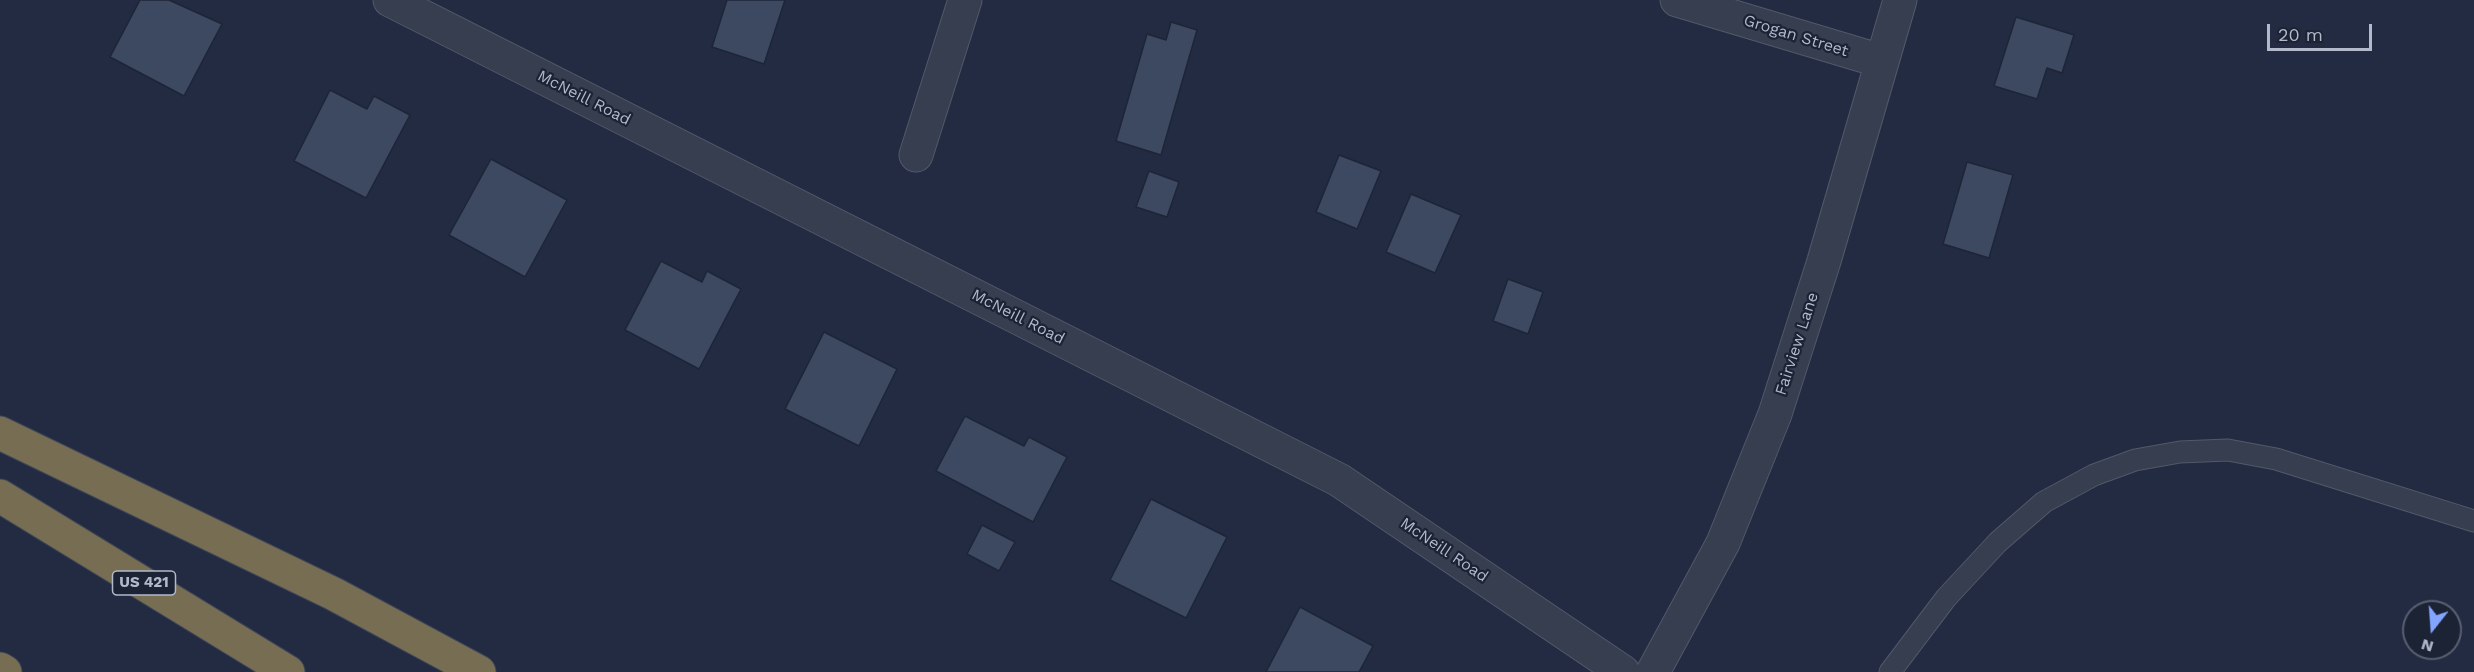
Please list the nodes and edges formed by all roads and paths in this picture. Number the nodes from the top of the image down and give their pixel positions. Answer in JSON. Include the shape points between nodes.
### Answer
{"nodes":[{"id":1,"x":390,"y":0,"type":"edge"},
{"id":2,"x":965,"y":0,"type":"edge"},
{"id":3,"x":1677,"y":0,"type":"edge"},
{"id":4,"x":1900,"y":0,"type":"edge"},
{"id":5,"x":1881,"y":62,"type":"junction"},
{"id":6,"x":916,"y":155,"type":"dead end"},
{"id":7,"x":0,"y":433,"type":"edge"},
{"id":8,"x":0,"y":496,"type":"edge"},
{"id":9,"x":2474,"y":521,"type":"edge"},
{"id":10,"x":0,"y":669,"type":"edge"},
{"id":11,"x":4,"y":672,"type":"edge"},
{"id":12,"x":288,"y":672,"type":"edge"},
{"id":13,"x":479,"y":672,"type":"edge"},
{"id":14,"x":1623,"y":672,"type":"edge"},
{"id":15,"x":1653,"y":672,"type":"edge"},
{"id":16,"x":1890,"y":672,"type":"edge"}],
"edges":[{"from":1,"to":14,"type":"street","name":"McNeill Road","via":[[1339,480]]},
{"from":2,"to":6,"type":"street"},
{"from":3,"to":5,"type":"street","name":"Grogan Street"},
{"from":4,"to":5,"type":"street","name":"Fairview Lane"},
{"from":5,"to":15,"type":"street","name":"Fairview Lane","via":[[1775,414],[1723,543]]},
{"from":7,"to":13,"type":"highway","via":[[334,594]]},
{"from":8,"to":12,"type":"highway","number":"US 421"},
{"from":9,"to":16,"type":"lane","via":[[2247,453],[2180,452],[2135,460],[2094,475],[2036,509],[1998,542],[1946,598]]},
{"from":10,"to":11,"type":"highway"}]}
